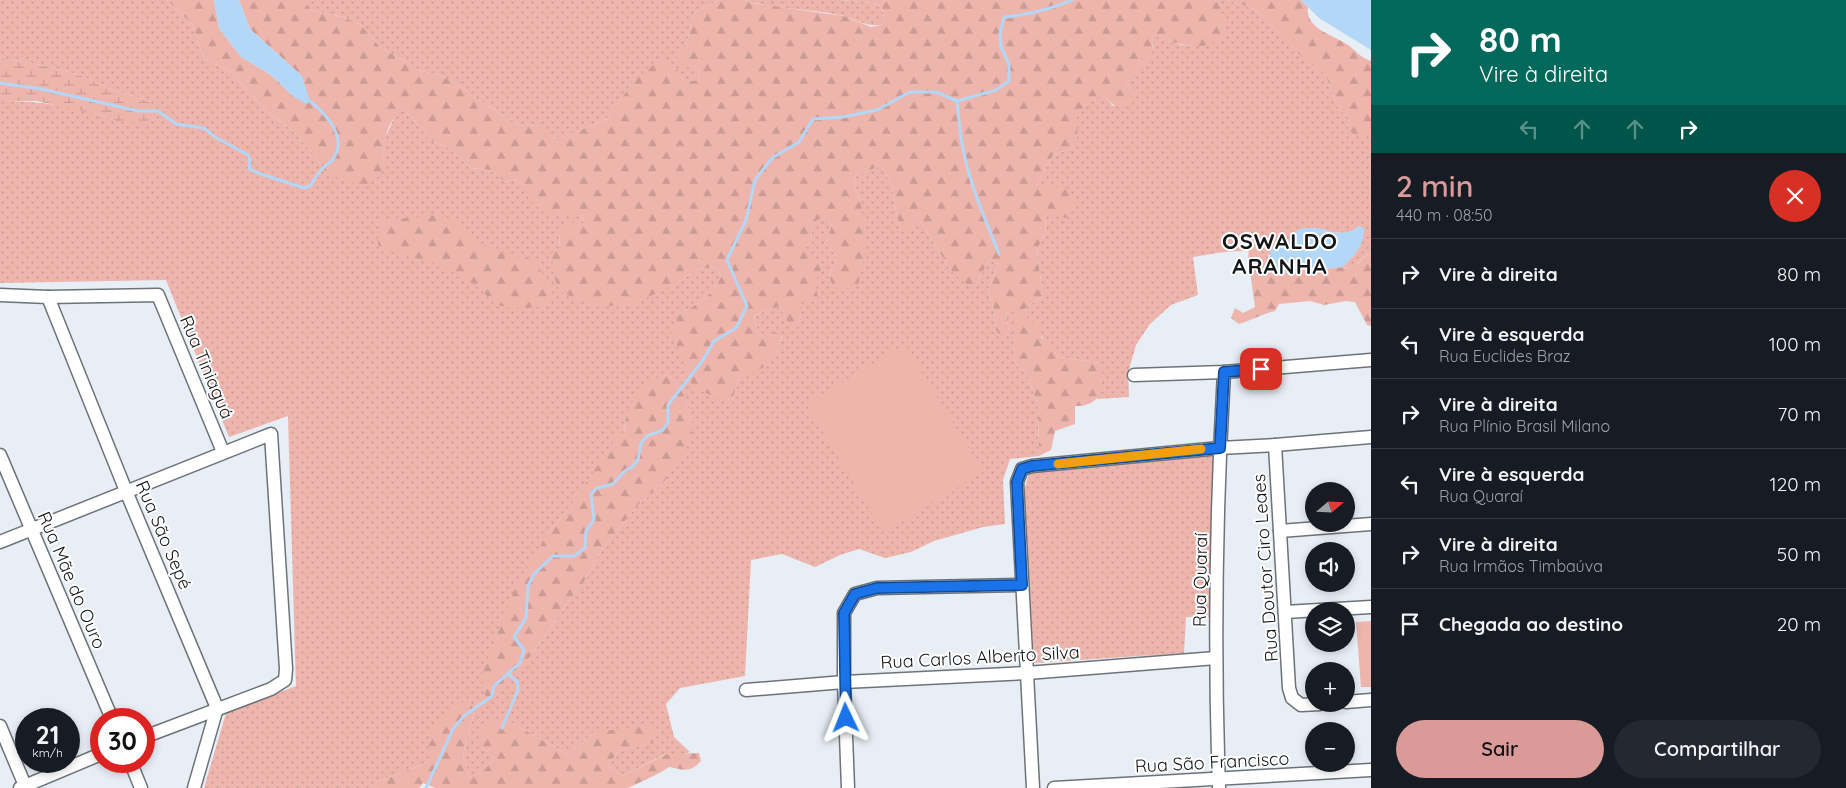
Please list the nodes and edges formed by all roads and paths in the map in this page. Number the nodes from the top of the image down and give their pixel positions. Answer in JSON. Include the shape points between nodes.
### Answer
{"nodes":[{"id":1,"x":0,"y":295,"type":"edge"},
{"id":2,"x":48,"y":297,"type":"junction"},
{"id":3,"x":1371,"y":360,"type":"edge"},
{"id":4,"x":1224,"y":372,"type":"junction"},
{"id":5,"x":1134,"y":374,"type":"dead end"},
{"id":6,"x":1371,"y":437,"type":"edge"},
{"id":7,"x":1275,"y":445,"type":"junction"},
{"id":8,"x":1220,"y":448,"type":"junction"},
{"id":9,"x":223,"y":452,"type":"junction"},
{"id":10,"x":0,"y":455,"type":"edge"},
{"id":11,"x":126,"y":491,"type":"junction"},
{"id":12,"x":1371,"y":524,"type":"edge"},
{"id":13,"x":32,"y":529,"type":"junction"},
{"id":14,"x":1280,"y":531,"type":"junction"},
{"id":15,"x":0,"y":542,"type":"edge"},
{"id":16,"x":1022,"y":585,"type":"junction"},
{"id":17,"x":1371,"y":608,"type":"edge"},
{"id":18,"x":1285,"y":612,"type":"junction"},
{"id":19,"x":1216,"y":658,"type":"junction"},
{"id":20,"x":1026,"y":673,"type":"junction"},
{"id":21,"x":844,"y":682,"type":"junction"},
{"id":22,"x":746,"y":690,"type":"dead end"},
{"id":23,"x":1371,"y":700,"type":"edge"},
{"id":24,"x":1355,"y":701,"type":"edge"},
{"id":25,"x":1305,"y":705,"type":"edge"},
{"id":26,"x":107,"y":708,"type":"edge"},
{"id":27,"x":217,"y":708,"type":"junction"},
{"id":28,"x":0,"y":726,"type":"edge"},
{"id":29,"x":155,"y":733,"type":"edge"},
{"id":30,"x":90,"y":759,"type":"edge"},
{"id":31,"x":1371,"y":770,"type":"edge"},
{"id":32,"x":135,"y":773,"type":"edge"},
{"id":33,"x":1219,"y":783,"type":"edge"},
{"id":34,"x":23,"y":787,"type":"edge"},
{"id":35,"x":141,"y":788,"type":"edge"},
{"id":36,"x":194,"y":788,"type":"edge"},
{"id":37,"x":848,"y":788,"type":"edge"},
{"id":38,"x":1033,"y":788,"type":"edge"},
{"id":39,"x":1054,"y":788,"type":"edge"}],
"edges":[{"from":1,"to":2,"type":"street"},
{"from":2,"to":9,"type":"street","name":"Rua Tiniaguá","via":[[158,295]]},
{"from":2,"to":11,"type":"street","name":"Rua São Sepé"},
{"from":3,"to":4,"type":"street"},
{"from":4,"to":5,"type":"street"},
{"from":4,"to":8,"type":"street","name":"Rua Quaraí"},
{"from":6,"to":7,"type":"street"},
{"from":7,"to":8,"type":"street"},
{"from":7,"to":14,"type":"street","name":"Rua Doutor Ciro Leaes"},
{"from":8,"to":16,"type":"street","via":[[1022,469],[1017,482]]},
{"from":8,"to":19,"type":"street","name":"Rua Quaraí"},
{"from":9,"to":11,"type":"street"},
{"from":9,"to":27,"type":"street","via":[[271,434],[286,669],[280,685]]},
{"from":10,"to":13,"type":"street","name":"Rua Mãe do Ouro"},
{"from":11,"to":13,"type":"street"},
{"from":11,"to":27,"type":"street","name":"Rua São Sepé"},
{"from":12,"to":14,"type":"street"},
{"from":13,"to":15,"type":"street"},
{"from":13,"to":26,"type":"street","name":"Rua Mãe do Ouro"},
{"from":14,"to":18,"type":"street","name":"Rua Doutor Ciro Leaes"},
{"from":16,"to":20,"type":"street"},
{"from":16,"to":21,"type":"street","via":[[877,588],[855,594],[844,613]]},
{"from":17,"to":18,"type":"street"},
{"from":18,"to":25,"type":"street","name":"Rua Doutor Ciro Leaes","via":[[1292,698]]},
{"from":19,"to":20,"type":"street","name":"Rua Carlos Alberto Silva"},
{"from":19,"to":33,"type":"street","name":"Rua Quaraí"},
{"from":20,"to":21,"type":"street","name":"Rua Carlos Alberto Silva"},
{"from":20,"to":38,"type":"street"},
{"from":21,"to":22,"type":"street","name":"Rua Carlos Alberto Silva"},
{"from":21,"to":37,"type":"street"},
{"from":23,"to":24,"type":"street"},
{"from":27,"to":29,"type":"street"},
{"from":27,"to":36,"type":"street"},
{"from":28,"to":34,"type":"street"},
{"from":30,"to":34,"type":"street"},
{"from":31,"to":33,"type":"street","name":"Rua São Francisco"},
{"from":32,"to":35,"type":"street"},
{"from":33,"to":39,"type":"street","name":"Rua São Francisco"}]}
